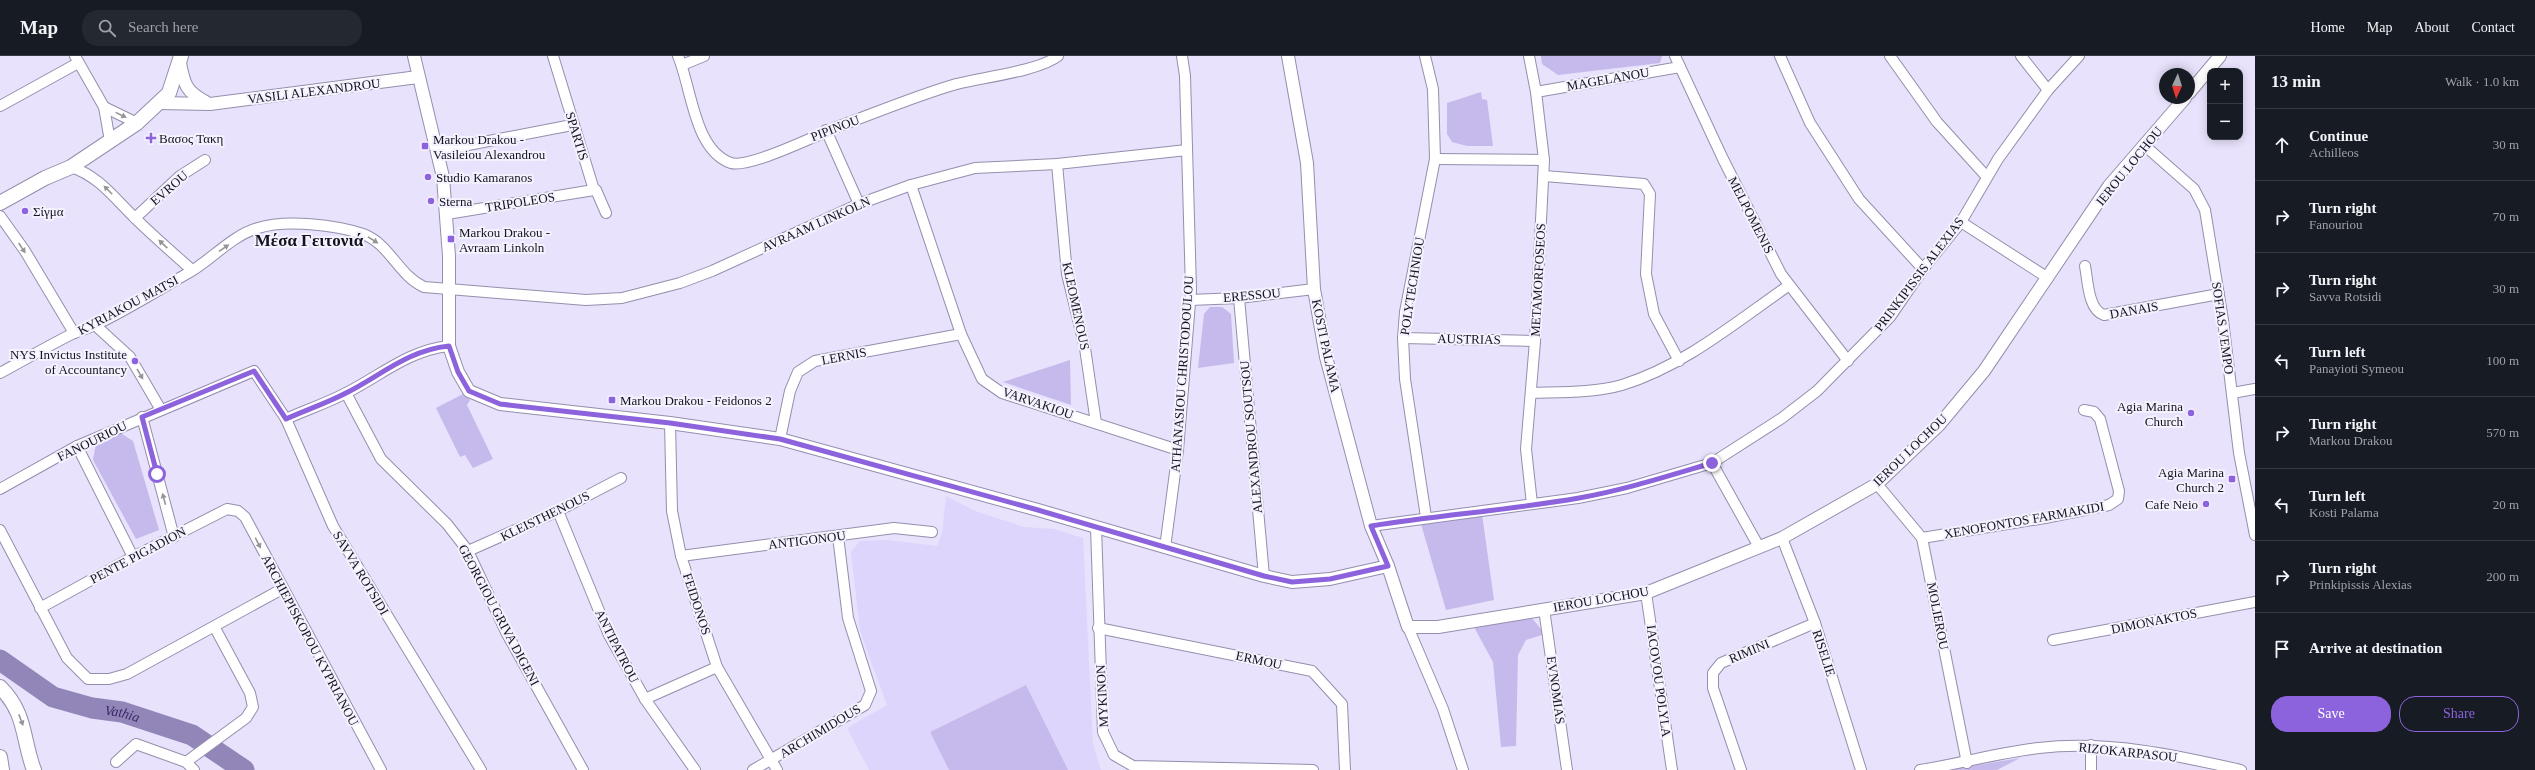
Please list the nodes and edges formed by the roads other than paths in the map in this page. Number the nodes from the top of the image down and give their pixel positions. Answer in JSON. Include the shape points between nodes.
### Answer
{"nodes":[{"id":1,"x":414,"y":56,"type":"edge"},
{"id":2,"x":553,"y":56,"type":"edge"},
{"id":3,"x":704,"y":56,"type":"edge"},
{"id":4,"x":1058,"y":56,"type":"edge"},
{"id":5,"x":1182,"y":56,"type":"edge"},
{"id":6,"x":1288,"y":56,"type":"edge"},
{"id":7,"x":1425,"y":56,"type":"edge"},
{"id":8,"x":1529,"y":56,"type":"edge"},
{"id":9,"x":1675,"y":56,"type":"edge"},
{"id":10,"x":1780,"y":56,"type":"edge"},
{"id":11,"x":1890,"y":56,"type":"edge"},
{"id":12,"x":2021,"y":56,"type":"edge"},
{"id":13,"x":2079,"y":56,"type":"edge"},
{"id":14,"x":2220,"y":56,"type":"edge"},
{"id":15,"x":180,"y":59,"type":"edge"},
{"id":16,"x":77,"y":60,"type":"edge"},
{"id":17,"x":680,"y":60,"type":"edge"},
{"id":18,"x":1680,"y":67,"type":"junction"},
{"id":19,"x":418,"y":77,"type":"junction"},
{"id":20,"x":2195,"y":86,"type":"edge"},
{"id":21,"x":2048,"y":90,"type":"junction"},
{"id":22,"x":1536,"y":92,"type":"junction"},
{"id":23,"x":159,"y":103,"type":"junction"},
{"id":24,"x":210,"y":104,"type":"junction"},
{"id":25,"x":2180,"y":104,"type":"edge"},
{"id":26,"x":0,"y":106,"type":"edge"},
{"id":27,"x":104,"y":107,"type":"junction"},
{"id":28,"x":137,"y":123,"type":"junction"},
{"id":29,"x":572,"y":125,"type":"junction"},
{"id":30,"x":826,"y":130,"type":"junction"},
{"id":31,"x":110,"y":142,"type":"junction"},
{"id":32,"x":2144,"y":145,"type":"junction"},
{"id":33,"x":1187,"y":150,"type":"junction"},
{"id":34,"x":437,"y":151,"type":"junction"},
{"id":35,"x":1435,"y":159,"type":"junction"},
{"id":36,"x":205,"y":160,"type":"dead end"},
{"id":37,"x":1544,"y":160,"type":"junction"},
{"id":38,"x":1057,"y":164,"type":"junction"},
{"id":39,"x":65,"y":170,"type":"junction"},
{"id":40,"x":1544,"y":176,"type":"junction"},
{"id":41,"x":1986,"y":176,"type":"junction"},
{"id":42,"x":912,"y":185,"type":"junction"},
{"id":43,"x":594,"y":190,"type":"junction"},
{"id":44,"x":0,"y":203,"type":"edge"},
{"id":45,"x":859,"y":204,"type":"junction"},
{"id":46,"x":0,"y":211,"type":"edge"},
{"id":47,"x":606,"y":213,"type":"dead end"},
{"id":48,"x":447,"y":214,"type":"junction"},
{"id":49,"x":0,"y":216,"type":"edge"},
{"id":50,"x":135,"y":218,"type":"junction"},
{"id":51,"x":1961,"y":222,"type":"junction"},
{"id":52,"x":2085,"y":266,"type":"dead end"},
{"id":53,"x":1923,"y":269,"type":"junction"},
{"id":54,"x":192,"y":270,"type":"junction"},
{"id":55,"x":2048,"y":278,"type":"junction"},
{"id":56,"x":1788,"y":286,"type":"junction"},
{"id":57,"x":1314,"y":289,"type":"junction"},
{"id":58,"x":450,"y":290,"type":"junction"},
{"id":59,"x":2219,"y":294,"type":"junction"},
{"id":60,"x":1239,"y":298,"type":"junction"},
{"id":61,"x":1190,"y":300,"type":"junction"},
{"id":62,"x":95,"y":325,"type":"junction"},
{"id":63,"x":74,"y":333,"type":"junction"},
{"id":64,"x":961,"y":334,"type":"junction"},
{"id":65,"x":1403,"y":338,"type":"junction"},
{"id":66,"x":1535,"y":341,"type":"junction"},
{"id":67,"x":449,"y":346,"type":"junction"},
{"id":68,"x":1679,"y":361,"type":"junction"},
{"id":69,"x":1848,"y":361,"type":"junction"},
{"id":70,"x":254,"y":371,"type":"joint"},
{"id":71,"x":0,"y":373,"type":"edge"},
{"id":72,"x":2255,"y":389,"type":"edge"},
{"id":73,"x":346,"y":393,"type":"junction"},
{"id":74,"x":1531,"y":393,"type":"junction"},
{"id":75,"x":2232,"y":393,"type":"junction"},
{"id":76,"x":161,"y":410,"type":"junction"},
{"id":77,"x":2084,"y":410,"type":"dead end"},
{"id":78,"x":142,"y":417,"type":"junction"},
{"id":79,"x":286,"y":419,"type":"junction"},
{"id":80,"x":670,"y":423,"type":"junction"},
{"id":81,"x":1096,"y":423,"type":"junction"},
{"id":82,"x":780,"y":439,"type":"junction"},
{"id":83,"x":77,"y":446,"type":"junction"},
{"id":84,"x":1178,"y":450,"type":"junction"},
{"id":85,"x":1712,"y":463,"type":"junction"},
{"id":86,"x":621,"y":478,"type":"dead end"},
{"id":87,"x":1877,"y":484,"type":"junction"},
{"id":88,"x":0,"y":489,"type":"edge"},
{"id":89,"x":1532,"y":504,"type":"junction"},
{"id":90,"x":238,"y":511,"type":"joint"},
{"id":91,"x":558,"y":511,"type":"junction"},
{"id":92,"x":1426,"y":517,"type":"junction"},
{"id":93,"x":1371,"y":526,"type":"junction"},
{"id":94,"x":1096,"y":527,"type":"junction"},
{"id":95,"x":0,"y":530,"type":"edge"},
{"id":96,"x":932,"y":532,"type":"dead end"},
{"id":97,"x":2255,"y":535,"type":"edge"},
{"id":98,"x":838,"y":536,"type":"junction"},
{"id":99,"x":174,"y":537,"type":"junction"},
{"id":100,"x":1782,"y":538,"type":"junction"},
{"id":101,"x":1922,"y":538,"type":"junction"},
{"id":102,"x":1759,"y":547,"type":"junction"},
{"id":103,"x":1165,"y":548,"type":"junction"},
{"id":104,"x":468,"y":552,"type":"junction"},
{"id":105,"x":681,"y":556,"type":"junction"},
{"id":106,"x":133,"y":557,"type":"junction"},
{"id":107,"x":1388,"y":566,"type":"junction"},
{"id":108,"x":1264,"y":576,"type":"junction"},
{"id":109,"x":282,"y":589,"type":"junction"},
{"id":110,"x":1646,"y":593,"type":"junction"},
{"id":111,"x":2255,"y":602,"type":"edge"},
{"id":112,"x":40,"y":608,"type":"junction"},
{"id":113,"x":1544,"y":609,"type":"junction"},
{"id":114,"x":1815,"y":623,"type":"junction"},
{"id":115,"x":1408,"y":627,"type":"junction"},
{"id":116,"x":215,"y":628,"type":"junction"},
{"id":117,"x":1098,"y":628,"type":"junction"},
{"id":118,"x":2053,"y":640,"type":"dead end"},
{"id":119,"x":717,"y":667,"type":"junction"},
{"id":120,"x":0,"y":687,"type":"edge"},
{"id":121,"x":645,"y":699,"type":"junction"},
{"id":122,"x":2091,"y":745,"type":"junction"},
{"id":123,"x":0,"y":757,"type":"edge"},
{"id":124,"x":116,"y":762,"type":"dead end"},
{"id":125,"x":186,"y":762,"type":"junction"},
{"id":126,"x":1967,"y":763,"type":"junction"},
{"id":127,"x":774,"y":766,"type":"edge"},
{"id":128,"x":2,"y":770,"type":"edge"},
{"id":129,"x":34,"y":770,"type":"edge"},
{"id":130,"x":194,"y":770,"type":"edge"},
{"id":131,"x":382,"y":770,"type":"edge"},
{"id":132,"x":481,"y":770,"type":"edge"},
{"id":133,"x":583,"y":770,"type":"edge"},
{"id":134,"x":695,"y":770,"type":"edge"},
{"id":135,"x":753,"y":770,"type":"edge"},
{"id":136,"x":1314,"y":770,"type":"edge"},
{"id":137,"x":1345,"y":770,"type":"edge"},
{"id":138,"x":1463,"y":770,"type":"edge"},
{"id":139,"x":1567,"y":770,"type":"edge"},
{"id":140,"x":1672,"y":770,"type":"edge"},
{"id":141,"x":1741,"y":770,"type":"edge"},
{"id":142,"x":1861,"y":770,"type":"edge"},
{"id":143,"x":1920,"y":770,"type":"edge"},
{"id":144,"x":2091,"y":770,"type":"edge"},
{"id":145,"x":2241,"y":770,"type":"edge"}],
"edges":[{"from":1,"to":19,"type":"street"},
{"from":2,"to":29,"type":"street","name":"SPARTIS"},
{"from":3,"to":17,"type":"street"},
{"from":4,"to":30,"type":"street","name":"PIPINOU","via":[[1036,65],[952,86]]},
{"from":5,"to":33,"type":"street","name":"ATHANASIOU CHRISTODOULOU"},
{"from":6,"to":57,"type":"street","name":"KOSTI PALAMA","via":[[1307,162]]},
{"from":7,"to":35,"type":"street","name":"POLYTECHNIOU","via":[[1433,89]]},
{"from":8,"to":22,"type":"street","name":"METAMORFOSEOS"},
{"from":9,"to":18,"type":"street","name":"MELPOMENIS"},
{"from":10,"to":53,"type":"street","via":[[1810,123],[1859,199]]},
{"from":11,"to":41,"type":"street","via":[[1937,122]]},
{"from":12,"to":21,"type":"street"},
{"from":13,"to":21,"type":"street","name":"PRINKIPISSIS ALEXIAS"},
{"from":14,"to":20,"type":"street"},
{"from":15,"to":23,"type":"main road","via":[[169,93]]},
{"from":15,"to":24,"type":"street","via":[[183,81],[192,95]]},
{"from":16,"to":26,"type":"street"},
{"from":16,"to":27,"type":"street"},
{"from":17,"to":30,"type":"street","name":"PIPINOU","via":[[704,138],[716,155],[732,163],[748,164]]},
{"from":18,"to":22,"type":"street","name":"MAGELANOU"},
{"from":18,"to":56,"type":"street","name":"MELPOMENIS","via":[[1723,159]]},
{"from":19,"to":24,"type":"street","name":"VASILI ALEXANDROU"},
{"from":19,"to":34,"type":"street"},
{"from":21,"to":41,"type":"street","name":"PRINKIPISSIS ALEXIAS"},
{"from":22,"to":37,"type":"street","name":"METAMORFOSEOS"},
{"from":23,"to":24,"type":"street","name":"VASILI ALEXANDROU"},
{"from":23,"to":28,"type":"main road"},
{"from":25,"to":32,"type":"street","name":"IEROU LOCHOU"},
{"from":27,"to":28,"type":"street","one_way":true},
{"from":27,"to":31,"type":"street"},
{"from":28,"to":31,"type":"main road"},
{"from":29,"to":34,"type":"street"},
{"from":29,"to":43,"type":"street","name":"SPARTIS"},
{"from":30,"to":45,"type":"street"},
{"from":31,"to":39,"type":"main road"},
{"from":32,"to":55,"type":"street","name":"IEROU LOCHOU","via":[[2109,186]]},
{"from":32,"to":59,"type":"street","name":"SOFIAS VEMPO","via":[[2194,189],[2205,210]]},
{"from":33,"to":38,"type":"street","name":"AVRAAM LINKOLN"},
{"from":33,"to":61,"type":"street","name":"ATHANASIOU CHRISTODOULOU"},
{"from":34,"to":48,"type":"street"},
{"from":35,"to":37,"type":"street"},
{"from":35,"to":65,"type":"street","name":"POLYTECHNIOU","via":[[1405,312]]},
{"from":36,"to":50,"type":"street","name":"EVROU","via":[[180,176]]},
{"from":37,"to":40,"type":"street","name":"METAMORFOSEOS"},
{"from":38,"to":42,"type":"street","name":"AVRAAM LINKOLN","via":[[975,168]]},
{"from":38,"to":81,"type":"street","name":"KLEOMENOUS","via":[[1068,274],[1086,348]]},
{"from":39,"to":44,"type":"main road"},
{"from":39,"to":46,"type":"main road","via":[[49,185]]},
{"from":50,"to":39,"type":"street","one_way":true,"via":[[105,187],[85,171]]},
{"from":40,"to":66,"type":"street","name":"METAMORFOSEOS"},
{"from":40,"to":68,"type":"street","via":[[1644,184],[1650,194],[1646,274],[1654,314]]},
{"from":41,"to":51,"type":"street","name":"PRINKIPISSIS ALEXIAS"},
{"from":42,"to":45,"type":"street","name":"AVRAAM LINKOLN"},
{"from":42,"to":64,"type":"street","name":"VARVAKIOU"},
{"from":43,"to":47,"type":"street","name":"SPARTIS"},
{"from":43,"to":48,"type":"street","name":"TRIPOLEOS"},
{"from":45,"to":58,"type":"street","name":"AVRAAM LINKOLN","via":[[712,271],[680,283],[622,298],[586,300]]},
{"from":48,"to":58,"type":"street"},
{"from":49,"to":63,"type":"street","one_way":true,"via":[[25,251]]},
{"from":54,"to":50,"type":"street","one_way":true},
{"from":51,"to":53,"type":"street","name":"PRINKIPISSIS ALEXIAS"},
{"from":51,"to":55,"type":"street"},
{"from":52,"to":59,"type":"street","name":"DANAIS","via":[[2093,306],[2097,313],[2104,315]]},
{"from":53,"to":69,"type":"street","name":"PRINKIPISSIS ALEXIAS","via":[[1890,317]]},
{"from":54,"to":58,"type":"street","name":"AVRAAM LINKOLN","one_way":true,"via":[[257,228],[275,224],[306,225],[364,235],[385,248],[412,282],[424,287]]},
{"from":54,"to":62,"type":"street","name":"KYRIAKOU MATSI"},
{"from":55,"to":87,"type":"street","name":"IEROU LOCHOU","via":[[1984,371],[1938,425]]},
{"from":56,"to":68,"type":"street"},
{"from":56,"to":69,"type":"street","name":"MELPOMENIS"},
{"from":57,"to":60,"type":"street","name":"ERESSOU"},
{"from":57,"to":93,"type":"street","name":"KOSTI PALAMA","via":[[1326,357]]},
{"from":58,"to":67,"type":"street"},
{"from":59,"to":75,"type":"street","name":"SOFIAS VEMPO"},
{"from":60,"to":61,"type":"street","name":"ERESSOU"},
{"from":60,"to":108,"type":"street","name":"ALEXANDROU SOUTSOU"},
{"from":61,"to":84,"type":"street","name":"ATHANASIOU CHRISTODOULOU"},
{"from":62,"to":63,"type":"street","name":"KYRIAKOU MATSI"},
{"from":62,"to":76,"type":"street","one_way":true,"via":[[130,357]]},
{"from":63,"to":71,"type":"street","name":"KYRIAKOU MATSI"},
{"from":64,"to":81,"type":"street","name":"VARVAKIOU","via":[[982,379],[1002,393]]},
{"from":64,"to":82,"type":"street","name":"LERNIS","via":[[815,361],[798,372],[790,391]]},
{"from":65,"to":66,"type":"street","name":"AUSTRIAS"},
{"from":65,"to":92,"type":"street","name":"POLYTECHNIOU","via":[[1405,379]]},
{"from":66,"to":74,"type":"street","name":"METAMORFOSEOS"},
{"from":67,"to":73,"type":"street","via":[[435,347],[385,368]]},
{"from":67,"to":80,"type":"street","via":[[458,372],[469,391],[500,404]]},
{"from":68,"to":74,"type":"street","via":[[1621,385],[1571,392]]},
{"from":69,"to":85,"type":"street","name":"PRINKIPISSIS ALEXIAS","via":[[1817,391],[1782,418]]},
{"from":70,"to":76,"type":"street","name":"FANOURIOU"},
{"from":70,"to":79,"type":"street","name":"SAVVA ROTSIDI"},
{"from":72,"to":75,"type":"street"},
{"from":73,"to":79,"type":"street"},
{"from":73,"to":104,"type":"street","name":"GEORGIOU GRIVA DIGENI","via":[[381,459],[447,524]]},
{"from":74,"to":89,"type":"street","name":"METAMORFOSEOS","via":[[1526,449]]},
{"from":75,"to":97,"type":"street","name":"SOFIAS VEMPO","via":[[2239,453]]},
{"from":76,"to":78,"type":"street","name":"FANOURIOU"},
{"from":77,"to":101,"type":"street","name":"XENOFONTOS FARMAKIDI","via":[[2094,412],[2100,419],[2119,491],[2118,499],[2109,506]]},
{"from":78,"to":83,"type":"street","name":"FANOURIOU"},
{"from":99,"to":78,"type":"street","one_way":true},
{"from":79,"to":132,"type":"street","name":"SAVVA ROTSIDI","via":[[332,526]]},
{"from":80,"to":82,"type":"street"},
{"from":80,"to":105,"type":"street","name":"FEIDONOS","via":[[672,511]]},
{"from":81,"to":84,"type":"street","name":"VARVAKIOU"},
{"from":82,"to":94,"type":"street"},
{"from":83,"to":88,"type":"street","name":"FANOURIOU"},
{"from":83,"to":106,"type":"street"},
{"from":84,"to":103,"type":"street","name":"ATHANASIOU CHRISTODOULOU"},
{"from":85,"to":89,"type":"street","name":"PRINKIPISSIS ALEXIAS","via":[[1628,488]]},
{"from":85,"to":102,"type":"street"},
{"from":86,"to":91,"type":"street","name":"KLEISTHENOUS"},
{"from":87,"to":100,"type":"street","name":"IEROU LOCHOU"},
{"from":87,"to":101,"type":"street","name":"MOLIEROU"},
{"from":89,"to":92,"type":"street","name":"PRINKIPISSIS ALEXIAS"},
{"from":90,"to":99,"type":"street","name":"PENTE PIGADION","via":[[227,509]]},
{"from":90,"to":109,"type":"street","name":"ARCHIEPISKOPOU KYPRIANOU","one_way":true,"via":[[245,518]]},
{"from":91,"to":104,"type":"street","name":"KLEISTHENOUS"},
{"from":91,"to":121,"type":"street","name":"ANTIPATROU","via":[[608,635]]},
{"from":92,"to":93,"type":"street","name":"PRINKIPISSIS ALEXIAS"},
{"from":93,"to":107,"type":"street","name":"KOSTI PALAMA"},
{"from":94,"to":103,"type":"street"},
{"from":94,"to":117,"type":"street","name":"MYKINON"},
{"from":95,"to":112,"type":"street"},
{"from":96,"to":98,"type":"street","name":"ANTIGONOU","via":[[894,528]]},
{"from":98,"to":105,"type":"street","name":"ANTIGONOU"},
{"from":98,"to":127,"type":"street","name":"ARCHIMIDOUS","via":[[848,618],[871,691],[865,705]]},
{"from":99,"to":106,"type":"street","name":"PENTE PIGADION"},
{"from":100,"to":102,"type":"street","name":"IEROU LOCHOU"},
{"from":100,"to":114,"type":"street","name":"RISELIE"},
{"from":101,"to":126,"type":"street","name":"MOLIEROU"},
{"from":102,"to":110,"type":"street","name":"IEROU LOCHOU"},
{"from":103,"to":108,"type":"street"},
{"from":104,"to":133,"type":"street","name":"GEORGIOU GRIVA DIGENI","via":[[506,632]]},
{"from":105,"to":119,"type":"street","name":"FEIDONOS"},
{"from":106,"to":112,"type":"street","name":"PENTE PIGADION"},
{"from":107,"to":108,"type":"street","via":[[1330,579],[1292,582]]},
{"from":107,"to":115,"type":"street","name":"KOSTI PALAMA"},
{"from":109,"to":116,"type":"street"},
{"from":109,"to":131,"type":"street","name":"ARCHIEPISKOPOU KYPRIANOU"},
{"from":110,"to":113,"type":"street","name":"IEROU LOCHOU"},
{"from":110,"to":140,"type":"street","name":"IACOVOU POLYLA"},
{"from":111,"to":118,"type":"street","name":"DIMONAKTOS"},
{"from":112,"to":116,"type":"street","via":[[67,658],[88,679],[109,679],[127,674]]},
{"from":113,"to":115,"type":"street","name":"IEROU LOCHOU","via":[[1438,627]]},
{"from":113,"to":139,"type":"street","name":"EVNOMIAS"},
{"from":114,"to":141,"type":"street","name":"RIMINI","via":[[1721,663],[1713,673],[1714,688]]},
{"from":114,"to":142,"type":"street","name":"RISELIE"},
{"from":115,"to":138,"type":"street","via":[[1443,709]]},
{"from":116,"to":125,"type":"street","via":[[250,693],[253,707],[246,718]]},
{"from":117,"to":136,"type":"street","name":"MYKINON","via":[[1103,732],[1114,755],[1133,766]]},
{"from":117,"to":137,"type":"street","name":"ERMOU","via":[[1312,671],[1342,704]]},
{"from":119,"to":121,"type":"street"},
{"from":119,"to":127,"type":"street","name":"FEIDONOS"},
{"from":120,"to":129,"type":"main road","one_way":true,"via":[[19,714]]},
{"from":121,"to":134,"type":"street","name":"ANTIPATROU"},
{"from":122,"to":126,"type":"street","name":"RIZOKARPASOU","via":[[2039,748]]},
{"from":122,"to":144,"type":"street"},
{"from":122,"to":145,"type":"street","name":"RIZOKARPASOU","via":[[2171,754]]},
{"from":123,"to":128,"type":"main road"},
{"from":124,"to":125,"type":"street","via":[[136,744]]},
{"from":125,"to":130,"type":"street"},
{"from":126,"to":143,"type":"street","name":"RIZOKARPASOU"},
{"from":127,"to":135,"type":"street"}]}
